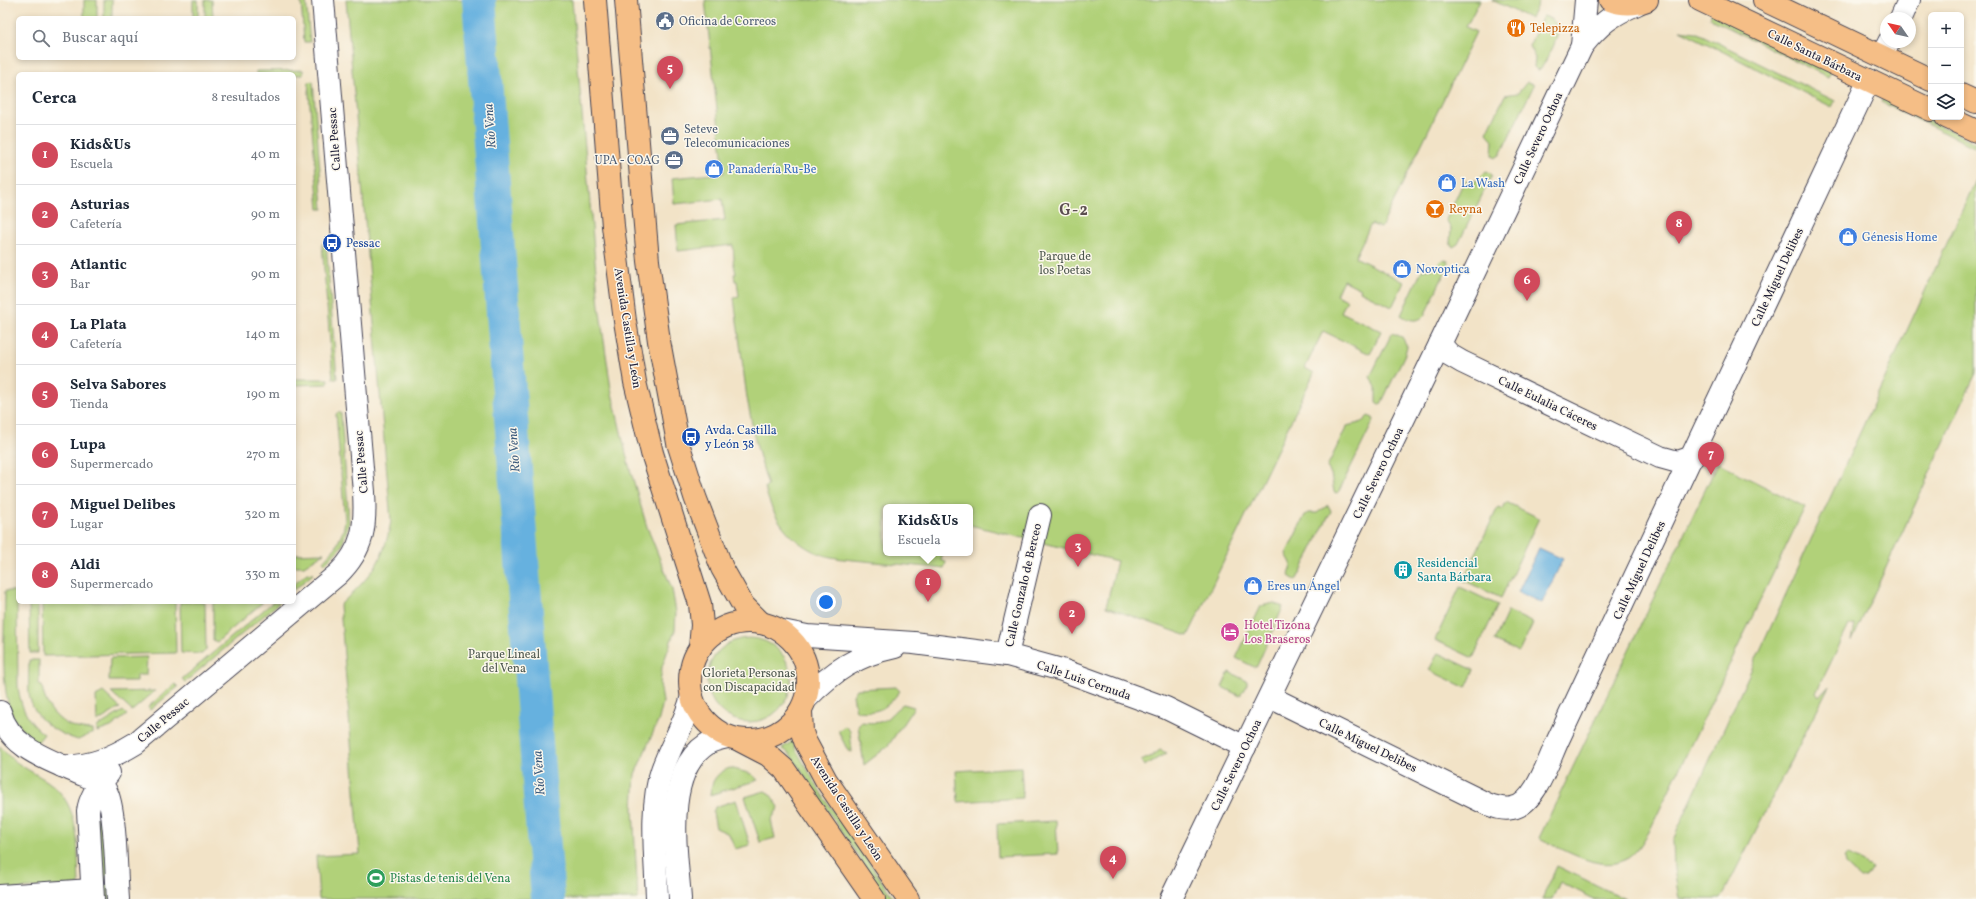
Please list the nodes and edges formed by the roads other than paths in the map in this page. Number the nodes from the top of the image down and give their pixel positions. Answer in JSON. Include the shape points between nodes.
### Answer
{"nodes":[{"id":1,"x":322,"y":0,"type":"edge"},
{"id":2,"x":595,"y":0,"type":"edge"},
{"id":3,"x":626,"y":0,"type":"edge"},
{"id":4,"x":1586,"y":0,"type":"edge"},
{"id":5,"x":1610,"y":0,"type":"edge"},
{"id":6,"x":1700,"y":0,"type":"edge"},
{"id":7,"x":1764,"y":0,"type":"edge"},
{"id":8,"x":1909,"y":0,"type":"edge"},
{"id":9,"x":1642,"y":2,"type":"edge"},
{"id":10,"x":1904,"y":12,"type":"edge"},
{"id":11,"x":1582,"y":46,"type":"junction"},
{"id":12,"x":1885,"y":49,"type":"edge"},
{"id":13,"x":1928,"y":78,"type":"edge"},
{"id":14,"x":1869,"y":80,"type":"junction"},
{"id":15,"x":1964,"y":96,"type":"edge"},
{"id":16,"x":1976,"y":102,"type":"edge"},
{"id":17,"x":1928,"y":109,"type":"edge"},
{"id":18,"x":1952,"y":120,"type":"edge"},
{"id":19,"x":1976,"y":131,"type":"edge"},
{"id":20,"x":1440,"y":344,"type":"junction"},
{"id":21,"x":1660,"y":457,"type":"junction"},
{"id":22,"x":1693,"y":457,"type":"junction"},
{"id":23,"x":1677,"y":489,"type":"junction"},
{"id":24,"x":1040,"y":515,"type":"dead end"},
{"id":25,"x":761,"y":623,"type":"junction"},
{"id":26,"x":782,"y":631,"type":"junction"},
{"id":27,"x":914,"y":643,"type":"junction"},
{"id":28,"x":700,"y":648,"type":"junction"},
{"id":29,"x":1006,"y":655,"type":"junction"},
{"id":30,"x":692,"y":696,"type":"junction"},
{"id":31,"x":1270,"y":697,"type":"junction"},
{"id":32,"x":803,"y":705,"type":"junction"},
{"id":33,"x":0,"y":712,"type":"edge"},
{"id":34,"x":733,"y":738,"type":"junction"},
{"id":35,"x":136,"y":743,"type":"junction"},
{"id":36,"x":1245,"y":747,"type":"junction"},
{"id":37,"x":62,"y":766,"type":"junction"},
{"id":38,"x":100,"y":784,"type":"junction"},
{"id":39,"x":93,"y":895,"type":"edge"},
{"id":40,"x":0,"y":896,"type":"edge"},
{"id":41,"x":118,"y":899,"type":"edge"},
{"id":42,"x":657,"y":899,"type":"edge"},
{"id":43,"x":680,"y":899,"type":"edge"},
{"id":44,"x":874,"y":899,"type":"edge"},
{"id":45,"x":908,"y":899,"type":"edge"},
{"id":46,"x":1171,"y":899,"type":"edge"}],
"edges":[{"from":1,"to":35,"type":"street","name":"Calle Pessac","via":[[366,515],[364,532],[351,560],[338,574]]},
{"from":2,"to":28,"type":"main road","name":"Avenida Castilla y León","via":[[613,226],[625,321],[635,382],[652,453],[700,604]]},
{"from":3,"to":25,"type":"main road","via":[[648,261],[659,341],[678,443],[697,504],[722,568],[743,605]]},
{"from":4,"to":11,"type":"street","name":"Calle Severo Ochoa"},
{"from":5,"to":9,"type":"main road","via":[[1619,3]]},
{"from":6,"to":14,"type":"main road","name":"Calle Santa Bárbara"},
{"from":7,"to":12,"type":"main road"},
{"from":8,"to":10,"type":"street"},
{"from":9,"to":11,"type":"street","name":"Calle Severo Ochoa","via":[[1616,12],[1604,21]]},
{"from":11,"to":20,"type":"street","name":"Calle Severo Ochoa"},
{"from":12,"to":13,"type":"main road"},
{"from":14,"to":17,"type":"main road","name":"Calle Santa Bárbara"},
{"from":14,"to":22,"type":"street","name":"Calle Miguel Delibes"},
{"from":15,"to":16,"type":"main road"},
{"from":18,"to":19,"type":"main road"},
{"from":20,"to":21,"type":"street","name":"Calle Eulalia Cáceres","via":[[1450,355],[1462,362]]},
{"from":20,"to":31,"type":"street","name":"Calle Severo Ochoa"},
{"from":21,"to":22,"type":"street","name":"Calle Eulalia Cáceres","via":[[1678,462]]},
{"from":21,"to":23,"type":"street","name":"Calle Eulalia Cáceres","via":[[1673,468]]},
{"from":22,"to":23,"type":"street","name":"Calle Miguel Delibes"},
{"from":23,"to":31,"type":"street","name":"Calle Miguel Delibes","via":[[1534,792],[1520,806],[1505,809],[1487,804]]},
{"from":24,"to":29,"type":"street","name":"Calle Gonzalo de Berceo"},
{"from":25,"to":26,"type":"main road"},
{"from":25,"to":28,"type":"main road","via":[[738,623],[727,626],[716,632]]},
{"from":26,"to":27,"type":"street","name":"Calle Luis Cernuda","via":[[806,636]]},
{"from":26,"to":32,"type":"main road","via":[[792,639],[805,661],[809,680]]},
{"from":27,"to":29,"type":"street","name":"Calle Luis Cernuda"},
{"from":27,"to":32,"type":"street","name":"Calle Luis Cernuda","via":[[867,654],[846,665],[825,680]]},
{"from":28,"to":30,"type":"main road","via":[[691,674]]},
{"from":29,"to":36,"type":"street","name":"Calle Luis Cernuda","via":[[1062,670],[1166,708]]},
{"from":30,"to":34,"type":"main road","via":[[701,716],[717,731]]},
{"from":30,"to":42,"type":"street","via":[[684,723],[662,771],[656,796]]},
{"from":31,"to":36,"type":"street","name":"Calle Severo Ochoa"},
{"from":32,"to":34,"type":"main road","via":[[792,723],[781,732],[754,741]]},
{"from":32,"to":45,"type":"main road","name":"Avenida Castilla y León","via":[[802,732],[826,780]]},
{"from":33,"to":37,"type":"street","via":[[8,729],[23,745],[41,757]]},
{"from":34,"to":43,"type":"street","via":[[708,743],[699,750],[683,774],[676,796]]},
{"from":34,"to":44,"type":"main road","via":[[768,755],[784,769]]},
{"from":35,"to":37,"type":"street","name":"Calle Pessac","via":[[89,765]]},
{"from":35,"to":38,"type":"street"},
{"from":36,"to":46,"type":"street","name":"Calle Severo Ochoa"},
{"from":37,"to":38,"type":"street"},
{"from":38,"to":39,"type":"street","via":[[89,803],[88,811]]},
{"from":38,"to":41,"type":"street","via":[[109,796],[111,808]]},
{"from":39,"to":40,"type":"street"}]}
